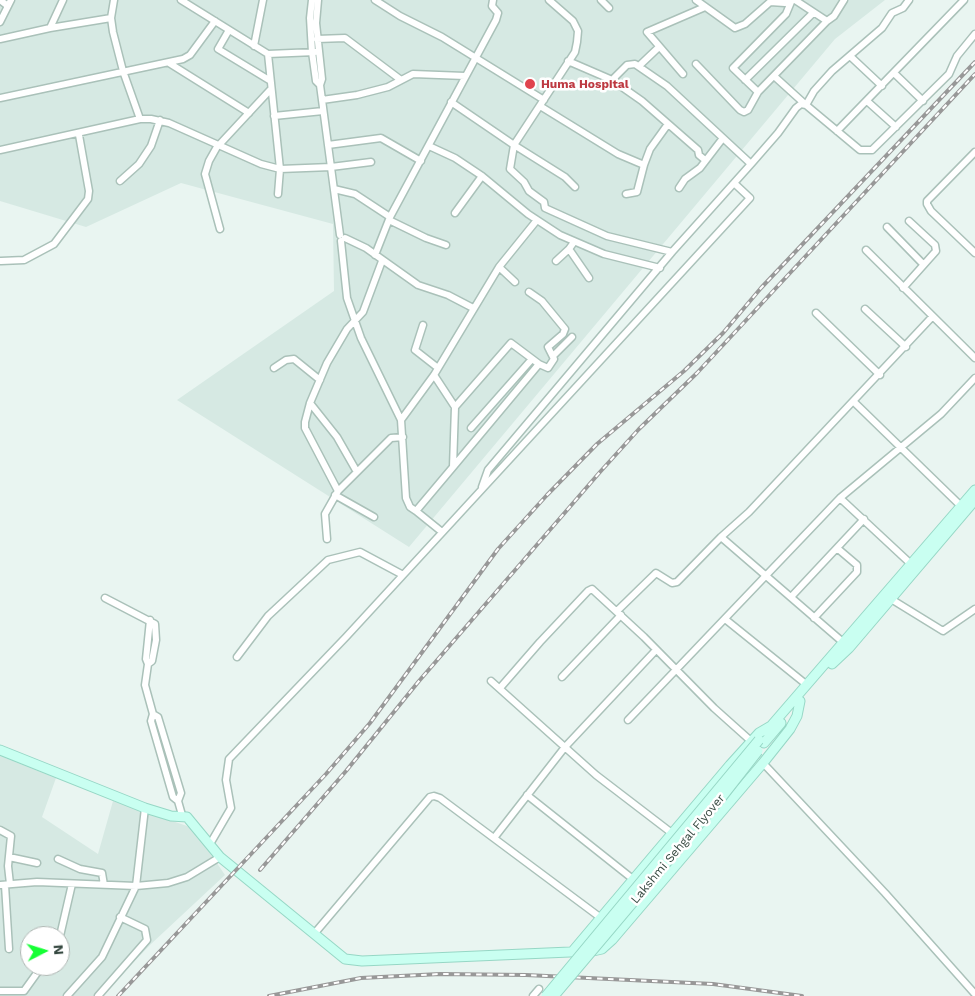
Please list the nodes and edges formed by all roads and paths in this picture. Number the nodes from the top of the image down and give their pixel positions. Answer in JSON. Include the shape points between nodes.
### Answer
{"nodes":[{"id":1,"x":0,"y":0,"type":"edge"},
{"id":2,"x":62,"y":0,"type":"edge"},
{"id":3,"x":114,"y":0,"type":"edge"},
{"id":4,"x":182,"y":0,"type":"edge"},
{"id":5,"x":263,"y":0,"type":"edge"},
{"id":6,"x":312,"y":0,"type":"edge"},
{"id":7,"x":318,"y":0,"type":"edge"},
{"id":8,"x":375,"y":0,"type":"edge"},
{"id":9,"x":493,"y":0,"type":"edge"},
{"id":10,"x":549,"y":0,"type":"edge"},
{"id":11,"x":601,"y":0,"type":"edge"},
{"id":12,"x":696,"y":0,"type":"edge"},
{"id":13,"x":844,"y":0,"type":"edge"},
{"id":14,"x":909,"y":0,"type":"edge"},
{"id":15,"x":964,"y":0,"type":"edge"},
{"id":16,"x":793,"y":1,"type":"edge"},
{"id":17,"x":10,"y":3,"type":"edge"},
{"id":18,"x":705,"y":7,"type":"junction"},
{"id":19,"x":609,"y":8,"type":"dead end"},
{"id":20,"x":313,"y":10,"type":"junction"},
{"id":21,"x":813,"y":13,"type":"junction"},
{"id":22,"x":111,"y":18,"type":"junction"},
{"id":23,"x":215,"y":21,"type":"junction"},
{"id":24,"x":827,"y":21,"type":"junction"},
{"id":25,"x":0,"y":22,"type":"edge"},
{"id":26,"x":50,"y":28,"type":"junction"},
{"id":27,"x":228,"y":30,"type":"junction"},
{"id":28,"x":975,"y":34,"type":"edge"},
{"id":29,"x":317,"y":39,"type":"junction"},
{"id":30,"x":0,"y":40,"type":"edge"},
{"id":31,"x":254,"y":46,"type":"junction"},
{"id":32,"x":659,"y":47,"type":"junction"},
{"id":33,"x":315,"y":52,"type":"junction"},
{"id":34,"x":268,"y":54,"type":"junction"},
{"id":35,"x":850,"y":56,"type":"junction"},
{"id":36,"x":475,"y":59,"type":"junction"},
{"id":37,"x":568,"y":62,"type":"junction"},
{"id":38,"x":168,"y":63,"type":"junction"},
{"id":39,"x":696,"y":64,"type":"dead end"},
{"id":40,"x":639,"y":66,"type":"junction"},
{"id":41,"x":123,"y":71,"type":"junction"},
{"id":42,"x":894,"y":73,"type":"junction"},
{"id":43,"x":683,"y":74,"type":"dead end"},
{"id":44,"x":465,"y":76,"type":"junction"},
{"id":45,"x":774,"y":76,"type":"junction"},
{"id":46,"x":269,"y":80,"type":"junction"},
{"id":47,"x":401,"y":80,"type":"junction"},
{"id":48,"x":612,"y":80,"type":"junction"},
{"id":49,"x":745,"y":80,"type":"junction"},
{"id":50,"x":882,"y":86,"type":"junction"},
{"id":51,"x":271,"y":89,"type":"junction"},
{"id":52,"x":758,"y":92,"type":"junction"},
{"id":53,"x":0,"y":98,"type":"edge"},
{"id":54,"x":322,"y":100,"type":"junction"},
{"id":55,"x":867,"y":101,"type":"junction"},
{"id":56,"x":923,"y":101,"type":"junction"},
{"id":57,"x":451,"y":102,"type":"junction"},
{"id":58,"x":542,"y":103,"type":"junction"},
{"id":59,"x":806,"y":105,"type":"junction"},
{"id":60,"x":323,"y":111,"type":"junction"},
{"id":61,"x":249,"y":113,"type":"junction"},
{"id":62,"x":274,"y":116,"type":"junction"},
{"id":63,"x":140,"y":119,"type":"junction"},
{"id":64,"x":160,"y":120,"type":"junction"},
{"id":65,"x":668,"y":124,"type":"junction"},
{"id":66,"x":896,"y":127,"type":"junction"},
{"id":67,"x":838,"y":131,"type":"junction"},
{"id":68,"x":79,"y":134,"type":"junction"},
{"id":69,"x":723,"y":138,"type":"junction"},
{"id":70,"x":219,"y":145,"type":"junction"},
{"id":71,"x":328,"y":145,"type":"junction"},
{"id":72,"x":514,"y":145,"type":"junction"},
{"id":73,"x":429,"y":146,"type":"junction"},
{"id":74,"x":0,"y":150,"type":"edge"},
{"id":75,"x":975,"y":152,"type":"edge"},
{"id":76,"x":705,"y":160,"type":"junction"},
{"id":77,"x":421,"y":161,"type":"junction"},
{"id":78,"x":371,"y":162,"type":"dead end"},
{"id":79,"x":751,"y":164,"type":"junction"},
{"id":80,"x":644,"y":165,"type":"junction"},
{"id":81,"x":331,"y":167,"type":"junction"},
{"id":82,"x":280,"y":170,"type":"junction"},
{"id":83,"x":482,"y":176,"type":"junction"},
{"id":84,"x":120,"y":181,"type":"dead end"},
{"id":85,"x":734,"y":183,"type":"junction"},
{"id":86,"x":575,"y":187,"type":"dead end"},
{"id":87,"x":679,"y":188,"type":"dead end"},
{"id":88,"x":334,"y":189,"type":"junction"},
{"id":89,"x":278,"y":194,"type":"dead end"},
{"id":90,"x":626,"y":194,"type":"dead end"},
{"id":91,"x":455,"y":213,"type":"dead end"},
{"id":92,"x":389,"y":218,"type":"junction"},
{"id":93,"x":537,"y":220,"type":"junction"},
{"id":94,"x":910,"y":220,"type":"dead end"},
{"id":95,"x":886,"y":227,"type":"dead end"},
{"id":96,"x":220,"y":230,"type":"dead end"},
{"id":97,"x":342,"y":238,"type":"junction"},
{"id":98,"x":574,"y":242,"type":"junction"},
{"id":99,"x":446,"y":245,"type":"dead end"},
{"id":100,"x":569,"y":249,"type":"junction"},
{"id":101,"x":866,"y":250,"type":"dead end"},
{"id":102,"x":974,"y":250,"type":"edge"},
{"id":103,"x":672,"y":252,"type":"junction"},
{"id":104,"x":375,"y":255,"type":"junction"},
{"id":105,"x":382,"y":260,"type":"junction"},
{"id":106,"x":1,"y":261,"type":"dead end"},
{"id":107,"x":556,"y":261,"type":"dead end"},
{"id":108,"x":923,"y":264,"type":"junction"},
{"id":109,"x":499,"y":267,"type":"junction"},
{"id":110,"x":660,"y":268,"type":"junction"},
{"id":111,"x":590,"y":278,"type":"dead end"},
{"id":112,"x":515,"y":282,"type":"dead end"},
{"id":113,"x":903,"y":288,"type":"junction"},
{"id":114,"x":529,"y":292,"type":"dead end"},
{"id":115,"x":473,"y":308,"type":"junction"},
{"id":116,"x":866,"y":309,"type":"dead end"},
{"id":117,"x":816,"y":313,"type":"dead end"},
{"id":118,"x":932,"y":317,"type":"junction"},
{"id":119,"x":355,"y":321,"type":"junction"},
{"id":120,"x":423,"y":325,"type":"dead end"},
{"id":121,"x":572,"y":337,"type":"dead end"},
{"id":122,"x":906,"y":346,"type":"junction"},
{"id":123,"x":553,"y":356,"type":"junction"},
{"id":124,"x":975,"y":358,"type":"edge"},
{"id":125,"x":532,"y":359,"type":"junction"},
{"id":126,"x":539,"y":364,"type":"junction"},
{"id":127,"x":274,"y":368,"type":"dead end"},
{"id":128,"x":436,"y":372,"type":"junction"},
{"id":129,"x":880,"y":375,"type":"junction"},
{"id":130,"x":975,"y":378,"type":"edge"},
{"id":131,"x":320,"y":380,"type":"junction"},
{"id":132,"x":854,"y":402,"type":"junction"},
{"id":133,"x":310,"y":403,"type":"junction"},
{"id":134,"x":455,"y":406,"type":"junction"},
{"id":135,"x":401,"y":420,"type":"junction"},
{"id":136,"x":471,"y":428,"type":"dead end"},
{"id":137,"x":404,"y":437,"type":"junction"},
{"id":138,"x":900,"y":447,"type":"junction"},
{"id":139,"x":453,"y":467,"type":"junction"},
{"id":140,"x":357,"y":472,"type":"junction"},
{"id":141,"x":481,"y":489,"type":"junction"},
{"id":142,"x":975,"y":490,"type":"edge"},
{"id":143,"x":336,"y":493,"type":"junction"},
{"id":144,"x":840,"y":498,"type":"junction"},
{"id":145,"x":975,"y":500,"type":"edge"},
{"id":146,"x":964,"y":509,"type":"junction"},
{"id":147,"x":416,"y":511,"type":"junction"},
{"id":148,"x":374,"y":518,"type":"dead end"},
{"id":149,"x":864,"y":519,"type":"junction"},
{"id":150,"x":442,"y":532,"type":"junction"},
{"id":151,"x":721,"y":537,"type":"junction"},
{"id":152,"x":327,"y":540,"type":"dead end"},
{"id":153,"x":837,"y":548,"type":"junction"},
{"id":154,"x":912,"y":564,"type":"junction"},
{"id":155,"x":402,"y":575,"type":"junction"},
{"id":156,"x":765,"y":575,"type":"junction"},
{"id":157,"x":791,"y":597,"type":"junction"},
{"id":158,"x":105,"y":598,"type":"dead end"},
{"id":159,"x":891,"y":599,"type":"junction"},
{"id":160,"x":975,"y":609,"type":"edge"},
{"id":161,"x":619,"y":613,"type":"junction"},
{"id":162,"x":814,"y":618,"type":"junction"},
{"id":163,"x":725,"y":619,"type":"junction"},
{"id":164,"x":846,"y":646,"type":"junction"},
{"id":165,"x":656,"y":650,"type":"junction"},
{"id":166,"x":237,"y":657,"type":"dead end"},
{"id":167,"x":676,"y":670,"type":"junction"},
{"id":168,"x":562,"y":677,"type":"dead end"},
{"id":169,"x":491,"y":681,"type":"dead end"},
{"id":170,"x":807,"y":685,"type":"junction"},
{"id":171,"x":500,"y":688,"type":"junction"},
{"id":172,"x":800,"y":701,"type":"junction"},
{"id":173,"x":628,"y":720,"type":"dead end"},
{"id":174,"x":758,"y":742,"type":"junction"},
{"id":175,"x":565,"y":747,"type":"junction"},
{"id":176,"x":0,"y":750,"type":"edge"},
{"id":177,"x":763,"y":763,"type":"junction"},
{"id":178,"x":527,"y":795,"type":"junction"},
{"id":179,"x":145,"y":808,"type":"junction"},
{"id":180,"x":182,"y":815,"type":"junction"},
{"id":181,"x":0,"y":830,"type":"edge"},
{"id":182,"x":673,"y":834,"type":"junction"},
{"id":183,"x":494,"y":838,"type":"junction"},
{"id":184,"x":210,"y":844,"type":"junction"},
{"id":185,"x":9,"y":857,"type":"junction"},
{"id":186,"x":220,"y":857,"type":"junction"},
{"id":187,"x":58,"y":859,"type":"dead end"},
{"id":188,"x":37,"y":863,"type":"dead end"},
{"id":189,"x":634,"y":880,"type":"junction"},
{"id":190,"x":5,"y":884,"type":"edge"},
{"id":191,"x":72,"y":884,"type":"junction"},
{"id":192,"x":104,"y":885,"type":"junction"},
{"id":193,"x":136,"y":886,"type":"junction"},
{"id":194,"x":120,"y":917,"type":"junction"},
{"id":195,"x":601,"y":918,"type":"junction"},
{"id":196,"x":62,"y":926,"type":"edge"},
{"id":197,"x":314,"y":934,"type":"junction"},
{"id":198,"x":9,"y":949,"type":"dead end"},
{"id":199,"x":572,"y":952,"type":"junction"},
{"id":200,"x":35,"y":976,"type":"edge"},
{"id":201,"x":539,"y":989,"type":"dead end"},
{"id":202,"x":0,"y":991,"type":"edge"},
{"id":203,"x":975,"y":994,"type":"edge"},
{"id":204,"x":67,"y":996,"type":"edge"},
{"id":205,"x":98,"y":996,"type":"edge"},
{"id":206,"x":533,"y":996,"type":"edge"},
{"id":207,"x":546,"y":996,"type":"edge"},
{"id":208,"x":554,"y":996,"type":"edge"}],
"edges":[{"from":1,"to":17,"type":"street"},
{"from":2,"to":26,"type":"street"},
{"from":3,"to":22,"type":"street"},
{"from":4,"to":23,"type":"street"},
{"from":5,"to":31,"type":"street"},
{"from":6,"to":20,"type":"street"},
{"from":7,"to":20,"type":"street"},
{"from":8,"to":36,"type":"street"},
{"from":9,"to":36,"type":"street","via":[[492,6],[498,15]]},
{"from":10,"to":37,"type":"street","via":[[573,21],[578,31],[575,52]]},
{"from":11,"to":19,"type":"street"},
{"from":12,"to":18,"type":"street"},
{"from":13,"to":24,"type":"street"},
{"from":14,"to":35,"type":"street"},
{"from":15,"to":42,"type":"street"},
{"from":16,"to":18,"type":"street","via":[[770,2],[745,24],[735,28]]},
{"from":16,"to":21,"type":"street"},
{"from":16,"to":49,"type":"street","via":[[786,14],[733,68]]},
{"from":17,"to":25,"type":"street"},
{"from":18,"to":32,"type":"street","via":[[648,30],[647,34]]},
{"from":20,"to":29,"type":"street"},
{"from":20,"to":33,"type":"street"},
{"from":21,"to":24,"type":"street"},
{"from":21,"to":49,"type":"street"},
{"from":22,"to":26,"type":"street"},
{"from":22,"to":41,"type":"street"},
{"from":23,"to":27,"type":"street"},
{"from":23,"to":38,"type":"street","via":[[190,55]]},
{"from":24,"to":45,"type":"street"},
{"from":26,"to":30,"type":"street"},
{"from":27,"to":31,"type":"street"},
{"from":27,"to":46,"type":"street","via":[[218,49]]},
{"from":28,"to":56,"type":"street","via":[[957,56],[949,74]]},
{"from":29,"to":33,"type":"street"},
{"from":29,"to":47,"type":"street","via":[[345,38]]},
{"from":31,"to":34,"type":"street"},
{"from":32,"to":40,"type":"street"},
{"from":32,"to":43,"type":"street"},
{"from":33,"to":34,"type":"street"},
{"from":33,"to":54,"type":"street"},
{"from":34,"to":46,"type":"street"},
{"from":35,"to":50,"type":"street"},
{"from":35,"to":59,"type":"street","via":[[826,78]]},
{"from":36,"to":44,"type":"street"},
{"from":36,"to":58,"type":"street"},
{"from":37,"to":48,"type":"street"},
{"from":37,"to":58,"type":"street"},
{"from":38,"to":41,"type":"street"},
{"from":38,"to":61,"type":"street"},
{"from":39,"to":52,"type":"street","via":[[740,110],[746,112]]},
{"from":40,"to":48,"type":"street","via":[[627,65]]},
{"from":40,"to":69,"type":"street","via":[[667,86]]},
{"from":41,"to":53,"type":"street"},
{"from":41,"to":63,"type":"street"},
{"from":42,"to":50,"type":"street"},
{"from":42,"to":56,"type":"street"},
{"from":44,"to":47,"type":"street","via":[[416,74]]},
{"from":44,"to":57,"type":"street"},
{"from":45,"to":52,"type":"street"},
{"from":45,"to":59,"type":"street"},
{"from":46,"to":51,"type":"street"},
{"from":47,"to":54,"type":"street","via":[[357,95]]},
{"from":48,"to":65,"type":"street"},
{"from":49,"to":52,"type":"street"},
{"from":50,"to":55,"type":"street"},
{"from":51,"to":61,"type":"street"},
{"from":51,"to":62,"type":"street"},
{"from":54,"to":60,"type":"street"},
{"from":55,"to":66,"type":"street"},
{"from":55,"to":67,"type":"street"},
{"from":56,"to":66,"type":"street"},
{"from":57,"to":72,"type":"street"},
{"from":57,"to":73,"type":"street"},
{"from":58,"to":72,"type":"street"},
{"from":58,"to":80,"type":"street","via":[[618,154]]},
{"from":59,"to":67,"type":"street"},
{"from":59,"to":79,"type":"street","via":[[796,108]]},
{"from":60,"to":62,"type":"street"},
{"from":60,"to":71,"type":"street"},
{"from":61,"to":70,"type":"street"},
{"from":62,"to":82,"type":"street"},
{"from":63,"to":64,"type":"street"},
{"from":63,"to":68,"type":"street"},
{"from":64,"to":70,"type":"street"},
{"from":64,"to":84,"type":"street","via":[[151,146]]},
{"from":65,"to":76,"type":"street"},
{"from":65,"to":80,"type":"street","via":[[650,149]]},
{"from":66,"to":67,"type":"street","via":[[868,152],[860,150]]},
{"from":68,"to":74,"type":"street"},
{"from":68,"to":106,"type":"street","via":[[88,199],[54,244],[24,260]]},
{"from":69,"to":76,"type":"street"},
{"from":69,"to":79,"type":"street"},
{"from":70,"to":82,"type":"street"},
{"from":70,"to":96,"type":"street","via":[[205,174]]},
{"from":71,"to":77,"type":"street","via":[[381,138]]},
{"from":71,"to":81,"type":"street"},
{"from":72,"to":86,"type":"street","via":[[565,177]]},
{"from":72,"to":103,"type":"street","via":[[510,169],[529,191],[544,202],[545,208],[607,236]]},
{"from":73,"to":77,"type":"street"},
{"from":73,"to":83,"type":"street"},
{"from":75,"to":102,"type":"street","via":[[927,202]]},
{"from":76,"to":87,"type":"street"},
{"from":77,"to":92,"type":"street"},
{"from":78,"to":81,"type":"street"},
{"from":79,"to":85,"type":"street"},
{"from":80,"to":90,"type":"street","via":[[637,192]]},
{"from":81,"to":82,"type":"street"},
{"from":81,"to":88,"type":"street"},
{"from":82,"to":89,"type":"street"},
{"from":83,"to":91,"type":"street"},
{"from":83,"to":93,"type":"street"},
{"from":85,"to":103,"type":"street"},
{"from":85,"to":141,"type":"street","via":[[750,198],[748,202]]},
{"from":88,"to":92,"type":"street","via":[[354,194]]},
{"from":88,"to":97,"type":"street"},
{"from":92,"to":99,"type":"street","via":[[419,235]]},
{"from":92,"to":104,"type":"street"},
{"from":93,"to":98,"type":"street"},
{"from":93,"to":109,"type":"street"},
{"from":94,"to":108,"type":"street","via":[[936,247]]},
{"from":95,"to":108,"type":"street"},
{"from":97,"to":104,"type":"street"},
{"from":97,"to":119,"type":"street","via":[[346,298]]},
{"from":98,"to":100,"type":"street"},
{"from":98,"to":110,"type":"street","via":[[604,254]]},
{"from":100,"to":107,"type":"street"},
{"from":100,"to":111,"type":"street"},
{"from":101,"to":113,"type":"street"},
{"from":103,"to":110,"type":"street"},
{"from":104,"to":105,"type":"street"},
{"from":105,"to":115,"type":"street","via":[[418,285]]},
{"from":105,"to":119,"type":"street","via":[[363,312]]},
{"from":108,"to":113,"type":"street"},
{"from":109,"to":112,"type":"street"},
{"from":109,"to":115,"type":"street"},
{"from":110,"to":141,"type":"street","via":[[488,470]]},
{"from":113,"to":118,"type":"street"},
{"from":114,"to":123,"type":"street","via":[[542,301],[565,329],[548,347]]},
{"from":115,"to":128,"type":"street"},
{"from":116,"to":122,"type":"street"},
{"from":117,"to":129,"type":"street"},
{"from":118,"to":122,"type":"street"},
{"from":118,"to":124,"type":"street"},
{"from":119,"to":131,"type":"street","via":[[336,346]]},
{"from":119,"to":135,"type":"street"},
{"from":120,"to":128,"type":"street","via":[[415,350]]},
{"from":121,"to":123,"type":"street"},
{"from":122,"to":129,"type":"street"},
{"from":123,"to":126,"type":"street","via":[[548,368]]},
{"from":125,"to":126,"type":"street"},
{"from":125,"to":134,"type":"street","via":[[513,343],[508,344]]},
{"from":125,"to":136,"type":"street"},
{"from":126,"to":139,"type":"street"},
{"from":127,"to":131,"type":"street","via":[[294,359]]},
{"from":128,"to":134,"type":"street"},
{"from":128,"to":135,"type":"street"},
{"from":129,"to":132,"type":"street"},
{"from":130,"to":138,"type":"street","via":[[941,414]]},
{"from":131,"to":133,"type":"street"},
{"from":132,"to":138,"type":"street"},
{"from":132,"to":151,"type":"street"},
{"from":133,"to":140,"type":"street","via":[[337,437]]},
{"from":133,"to":143,"type":"street","via":[[305,428]]},
{"from":134,"to":139,"type":"street"},
{"from":135,"to":137,"type":"street"},
{"from":137,"to":140,"type":"street","via":[[392,438]]},
{"from":137,"to":147,"type":"street","via":[[406,498]]},
{"from":138,"to":144,"type":"street"},
{"from":138,"to":146,"type":"street"},
{"from":139,"to":147,"type":"street"},
{"from":140,"to":143,"type":"street"},
{"from":141,"to":150,"type":"street"},
{"from":142,"to":146,"type":"main road"},
{"from":143,"to":148,"type":"street"},
{"from":143,"to":152,"type":"street","via":[[326,514]]},
{"from":144,"to":149,"type":"street"},
{"from":144,"to":156,"type":"street"},
{"from":145,"to":146,"type":"main road"},
{"from":146,"to":154,"type":"main road"},
{"from":146,"to":159,"type":"main road"},
{"from":147,"to":150,"type":"street"},
{"from":149,"to":153,"type":"street"},
{"from":149,"to":154,"type":"street"},
{"from":150,"to":155,"type":"street"},
{"from":151,"to":156,"type":"street"},
{"from":151,"to":161,"type":"street","via":[[677,582],[672,583],[656,573]]},
{"from":153,"to":157,"type":"street"},
{"from":153,"to":162,"type":"street","via":[[856,565],[857,572]]},
{"from":154,"to":164,"type":"main road"},
{"from":155,"to":166,"type":"street","via":[[360,552],[328,560],[268,616]]},
{"from":155,"to":184,"type":"street","via":[[228,759],[226,780],[231,808]]},
{"from":156,"to":157,"type":"street"},
{"from":156,"to":163,"type":"street"},
{"from":157,"to":162,"type":"street"},
{"from":158,"to":180,"type":"street","via":[[150,620],[144,685],[172,797],[178,801]]},
{"from":159,"to":160,"type":"street","via":[[943,631]]},
{"from":159,"to":164,"type":"main road"},
{"from":161,"to":165,"type":"street"},
{"from":161,"to":168,"type":"street"},
{"from":161,"to":171,"type":"street","via":[[594,590],[588,591]]},
{"from":162,"to":164,"type":"street"},
{"from":163,"to":167,"type":"street"},
{"from":163,"to":170,"type":"street"},
{"from":164,"to":170,"type":"main road","name":"Lakshmi Sehgal Flyover"},
{"from":164,"to":172,"type":"main road","name":"Lakshmi Sehgal Flyover"},
{"from":165,"to":167,"type":"street"},
{"from":165,"to":175,"type":"street"},
{"from":167,"to":173,"type":"street"},
{"from":167,"to":174,"type":"street","via":[[714,708]]},
{"from":169,"to":171,"type":"street"},
{"from":170,"to":174,"type":"main road","name":"Lakshmi Sehgal Flyover"},
{"from":171,"to":175,"type":"street"},
{"from":172,"to":174,"type":"main road","name":"Lakshmi Sehgal Flyover"},
{"from":172,"to":177,"type":"main road","via":[[790,729]]},
{"from":174,"to":182,"type":"main road"},
{"from":174,"to":207,"type":"main road","name":"Lakshmi Sehgal Flyover","bridge":true},
{"from":174,"to":208,"type":"main road","name":"Lakshmi Sehgal Flyover","bridge":true,"via":[[722,797]]},
{"from":175,"to":178,"type":"street"},
{"from":175,"to":182,"type":"street"},
{"from":176,"to":179,"type":"main road"},
{"from":177,"to":199,"type":"main road","via":[[612,940],[602,949]]},
{"from":177,"to":203,"type":"street"},
{"from":178,"to":183,"type":"street"},
{"from":178,"to":189,"type":"street"},
{"from":179,"to":180,"type":"main road","via":[[171,816]]},
{"from":179,"to":193,"type":"street"},
{"from":180,"to":184,"type":"main road"},
{"from":181,"to":185,"type":"street","via":[[10,834]]},
{"from":182,"to":189,"type":"main road"},
{"from":183,"to":195,"type":"street"},
{"from":183,"to":197,"type":"street","via":[[440,798],[430,798]]},
{"from":184,"to":186,"type":"main road"},
{"from":185,"to":188,"type":"street"},
{"from":185,"to":190,"type":"street"},
{"from":186,"to":193,"type":"street","via":[[187,877],[168,883]]},
{"from":186,"to":197,"type":"main road"},
{"from":187,"to":192,"type":"street","via":[[80,869],[102,873]]},
{"from":189,"to":195,"type":"main road"},
{"from":190,"to":191,"type":"street"},
{"from":190,"to":198,"type":"street"},
{"from":191,"to":192,"type":"street"},
{"from":191,"to":196,"type":"street"},
{"from":192,"to":193,"type":"street"},
{"from":193,"to":194,"type":"street"},
{"from":194,"to":204,"type":"street","via":[[102,957]]},
{"from":194,"to":205,"type":"street","via":[[145,929],[147,940]]},
{"from":195,"to":199,"type":"main road"},
{"from":197,"to":199,"type":"main road","via":[[335,953],[353,961]]},
{"from":200,"to":202,"type":"street","via":[[24,991]]},
{"from":201,"to":206,"type":"street"}]}
